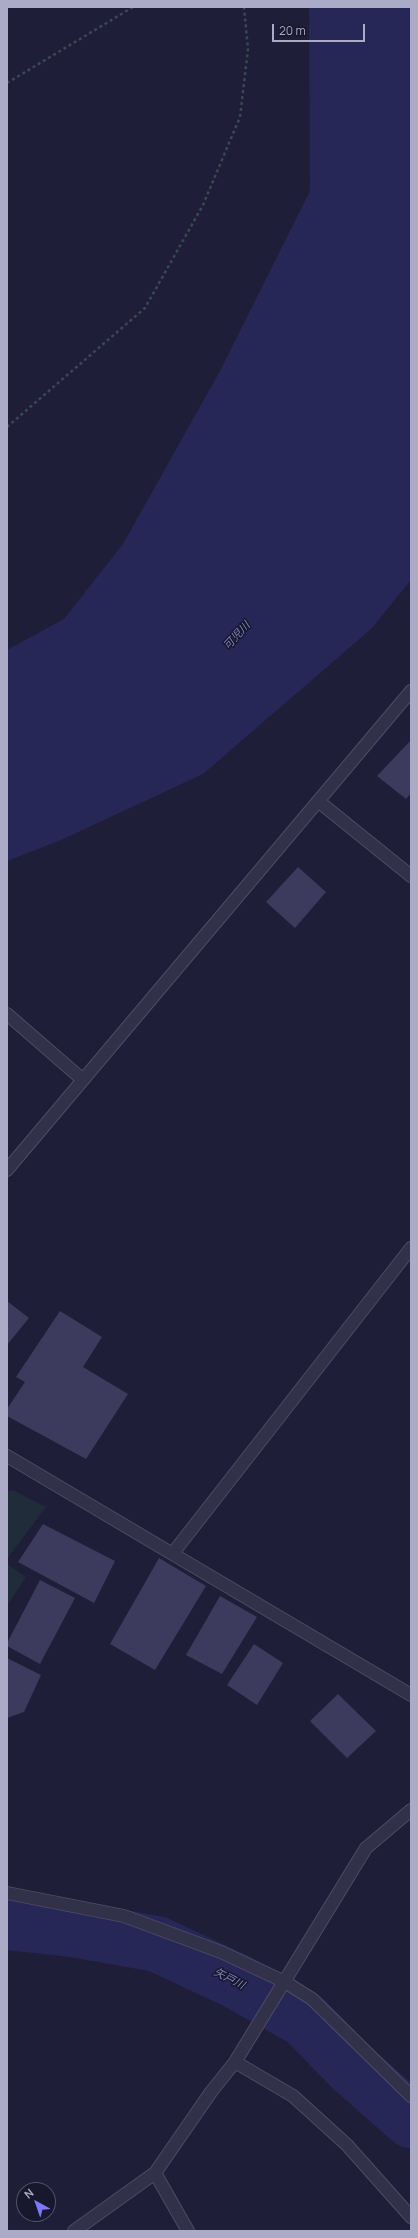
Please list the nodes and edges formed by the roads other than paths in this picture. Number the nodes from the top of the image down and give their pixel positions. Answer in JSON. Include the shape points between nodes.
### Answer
{"nodes":[{"id":1,"x":411,"y":691,"type":"edge"},
{"id":2,"x":318,"y":801,"type":"junction"},
{"id":3,"x":411,"y":876,"type":"edge"},
{"id":4,"x":7,"y":1014,"type":"edge"},
{"id":5,"x":83,"y":1080,"type":"junction"},
{"id":6,"x":7,"y":1170,"type":"edge"},
{"id":7,"x":411,"y":1248,"type":"edge"},
{"id":8,"x":7,"y":1456,"type":"edge"},
{"id":9,"x":173,"y":1553,"type":"junction"},
{"id":10,"x":411,"y":1695,"type":"edge"},
{"id":11,"x":411,"y":1810,"type":"edge"},
{"id":12,"x":7,"y":1893,"type":"edge"},
{"id":13,"x":285,"y":1982,"type":"junction"},
{"id":14,"x":235,"y":2062,"type":"junction"},
{"id":15,"x":411,"y":2096,"type":"edge"},
{"id":16,"x":155,"y":2174,"type":"junction"},
{"id":17,"x":411,"y":2217,"type":"edge"},
{"id":18,"x":74,"y":2231,"type":"edge"},
{"id":19,"x":188,"y":2231,"type":"edge"}],
"edges":[{"from":1,"to":2,"type":"street"},
{"from":2,"to":3,"type":"street"},
{"from":2,"to":5,"type":"street"},
{"from":4,"to":5,"type":"street"},
{"from":5,"to":6,"type":"street"},
{"from":7,"to":9,"type":"street"},
{"from":8,"to":9,"type":"street"},
{"from":9,"to":10,"type":"street"},
{"from":11,"to":13,"type":"street","via":[[366,1848]]},
{"from":12,"to":13,"type":"street","via":[[124,1916],[221,1952]]},
{"from":13,"to":14,"type":"street"},
{"from":13,"to":15,"type":"street","via":[[312,1999]]},
{"from":14,"to":16,"type":"street","via":[[211,2092]]},
{"from":14,"to":17,"type":"street","via":[[293,2096],[347,2145]]},
{"from":16,"to":18,"type":"street"},
{"from":16,"to":19,"type":"street"}]}
